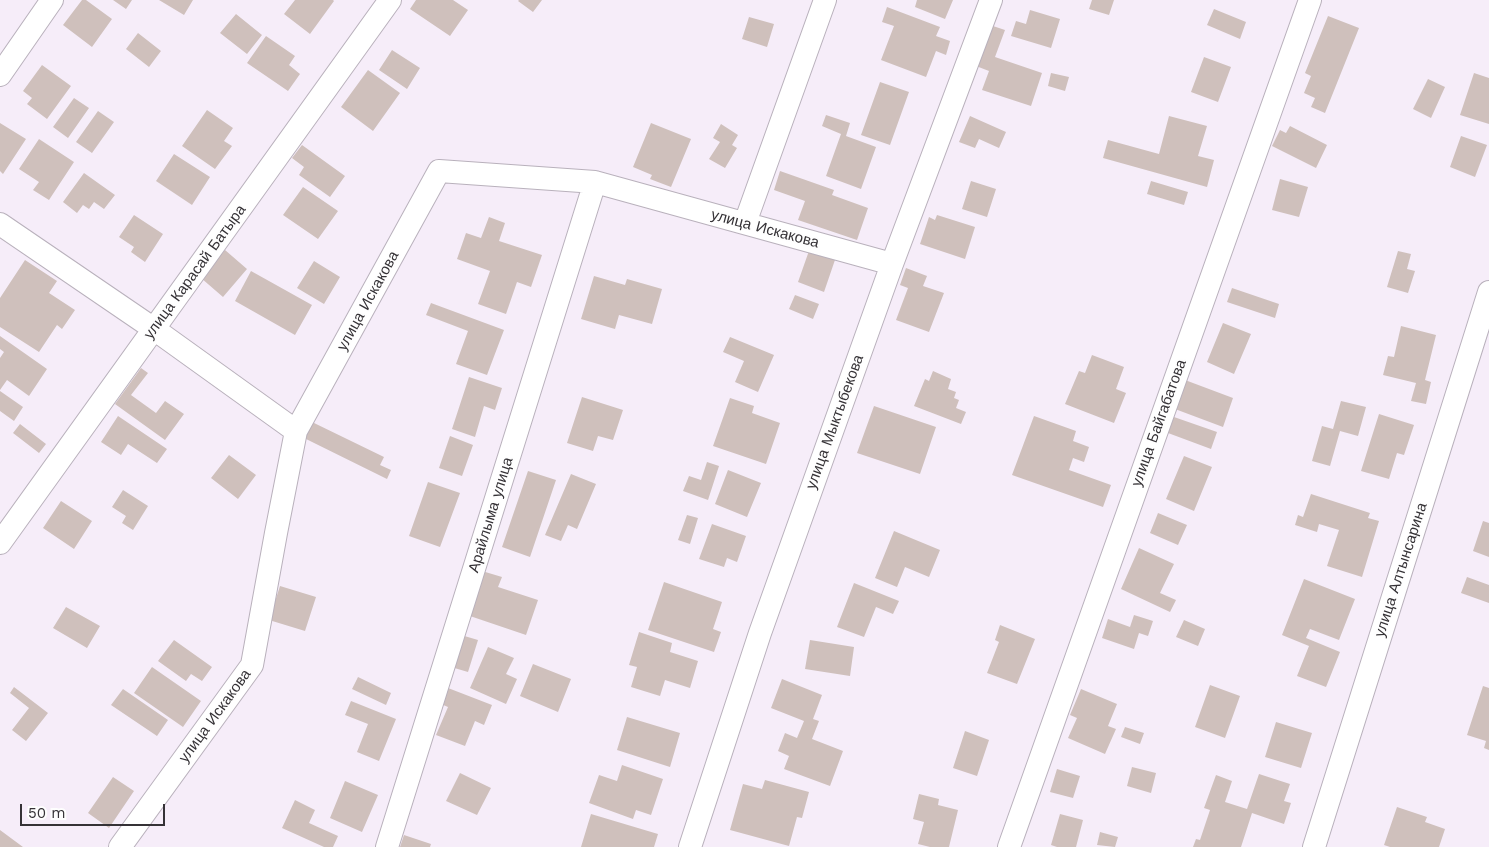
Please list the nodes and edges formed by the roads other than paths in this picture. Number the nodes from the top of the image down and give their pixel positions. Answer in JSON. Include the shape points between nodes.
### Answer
{"nodes":[{"id":1,"x":52,"y":0,"type":"edge"},
{"id":2,"x":390,"y":0,"type":"edge"},
{"id":3,"x":825,"y":0,"type":"edge"},
{"id":4,"x":991,"y":0,"type":"edge"},
{"id":5,"x":1310,"y":0,"type":"edge"},
{"id":6,"x":0,"y":75,"type":"edge"},
{"id":7,"x":595,"y":182,"type":"junction"},
{"id":8,"x":745,"y":223,"type":"junction"},
{"id":9,"x":0,"y":224,"type":"edge"},
{"id":10,"x":892,"y":264,"type":"junction"},
{"id":11,"x":1489,"y":292,"type":"edge"},
{"id":12,"x":154,"y":329,"type":"junction"},
{"id":13,"x":296,"y":431,"type":"junction"},
{"id":14,"x":0,"y":543,"type":"edge"},
{"id":15,"x":120,"y":847,"type":"edge"},
{"id":16,"x":387,"y":847,"type":"edge"},
{"id":17,"x":690,"y":847,"type":"edge"},
{"id":18,"x":1009,"y":847,"type":"edge"},
{"id":19,"x":1314,"y":847,"type":"edge"}],
"edges":[{"from":1,"to":6,"type":"street"},
{"from":2,"to":12,"type":"street","name":"улица Карасай Батыра"},
{"from":3,"to":8,"type":"street"},
{"from":4,"to":10,"type":"street","name":"улица Мыктыбекова"},
{"from":5,"to":18,"type":"street","name":"улица Байгабатова"},
{"from":7,"to":8,"type":"street","name":"улица Искакова"},
{"from":7,"to":13,"type":"street","name":"улица Искакова","via":[[439,171]]},
{"from":7,"to":16,"type":"street","name":"Арайлыма улица"},
{"from":8,"to":10,"type":"street","name":"улица Искакова"},
{"from":9,"to":12,"type":"street"},
{"from":10,"to":17,"type":"street","name":"улица Мыктыбекова","via":[[760,633]]},
{"from":11,"to":19,"type":"street","name":"улица Алтынсарина"},
{"from":12,"to":13,"type":"street"},
{"from":12,"to":14,"type":"street","name":"улица Карасай Батыра"},
{"from":13,"to":15,"type":"street","name":"улица Искакова","via":[[252,665]]}]}
